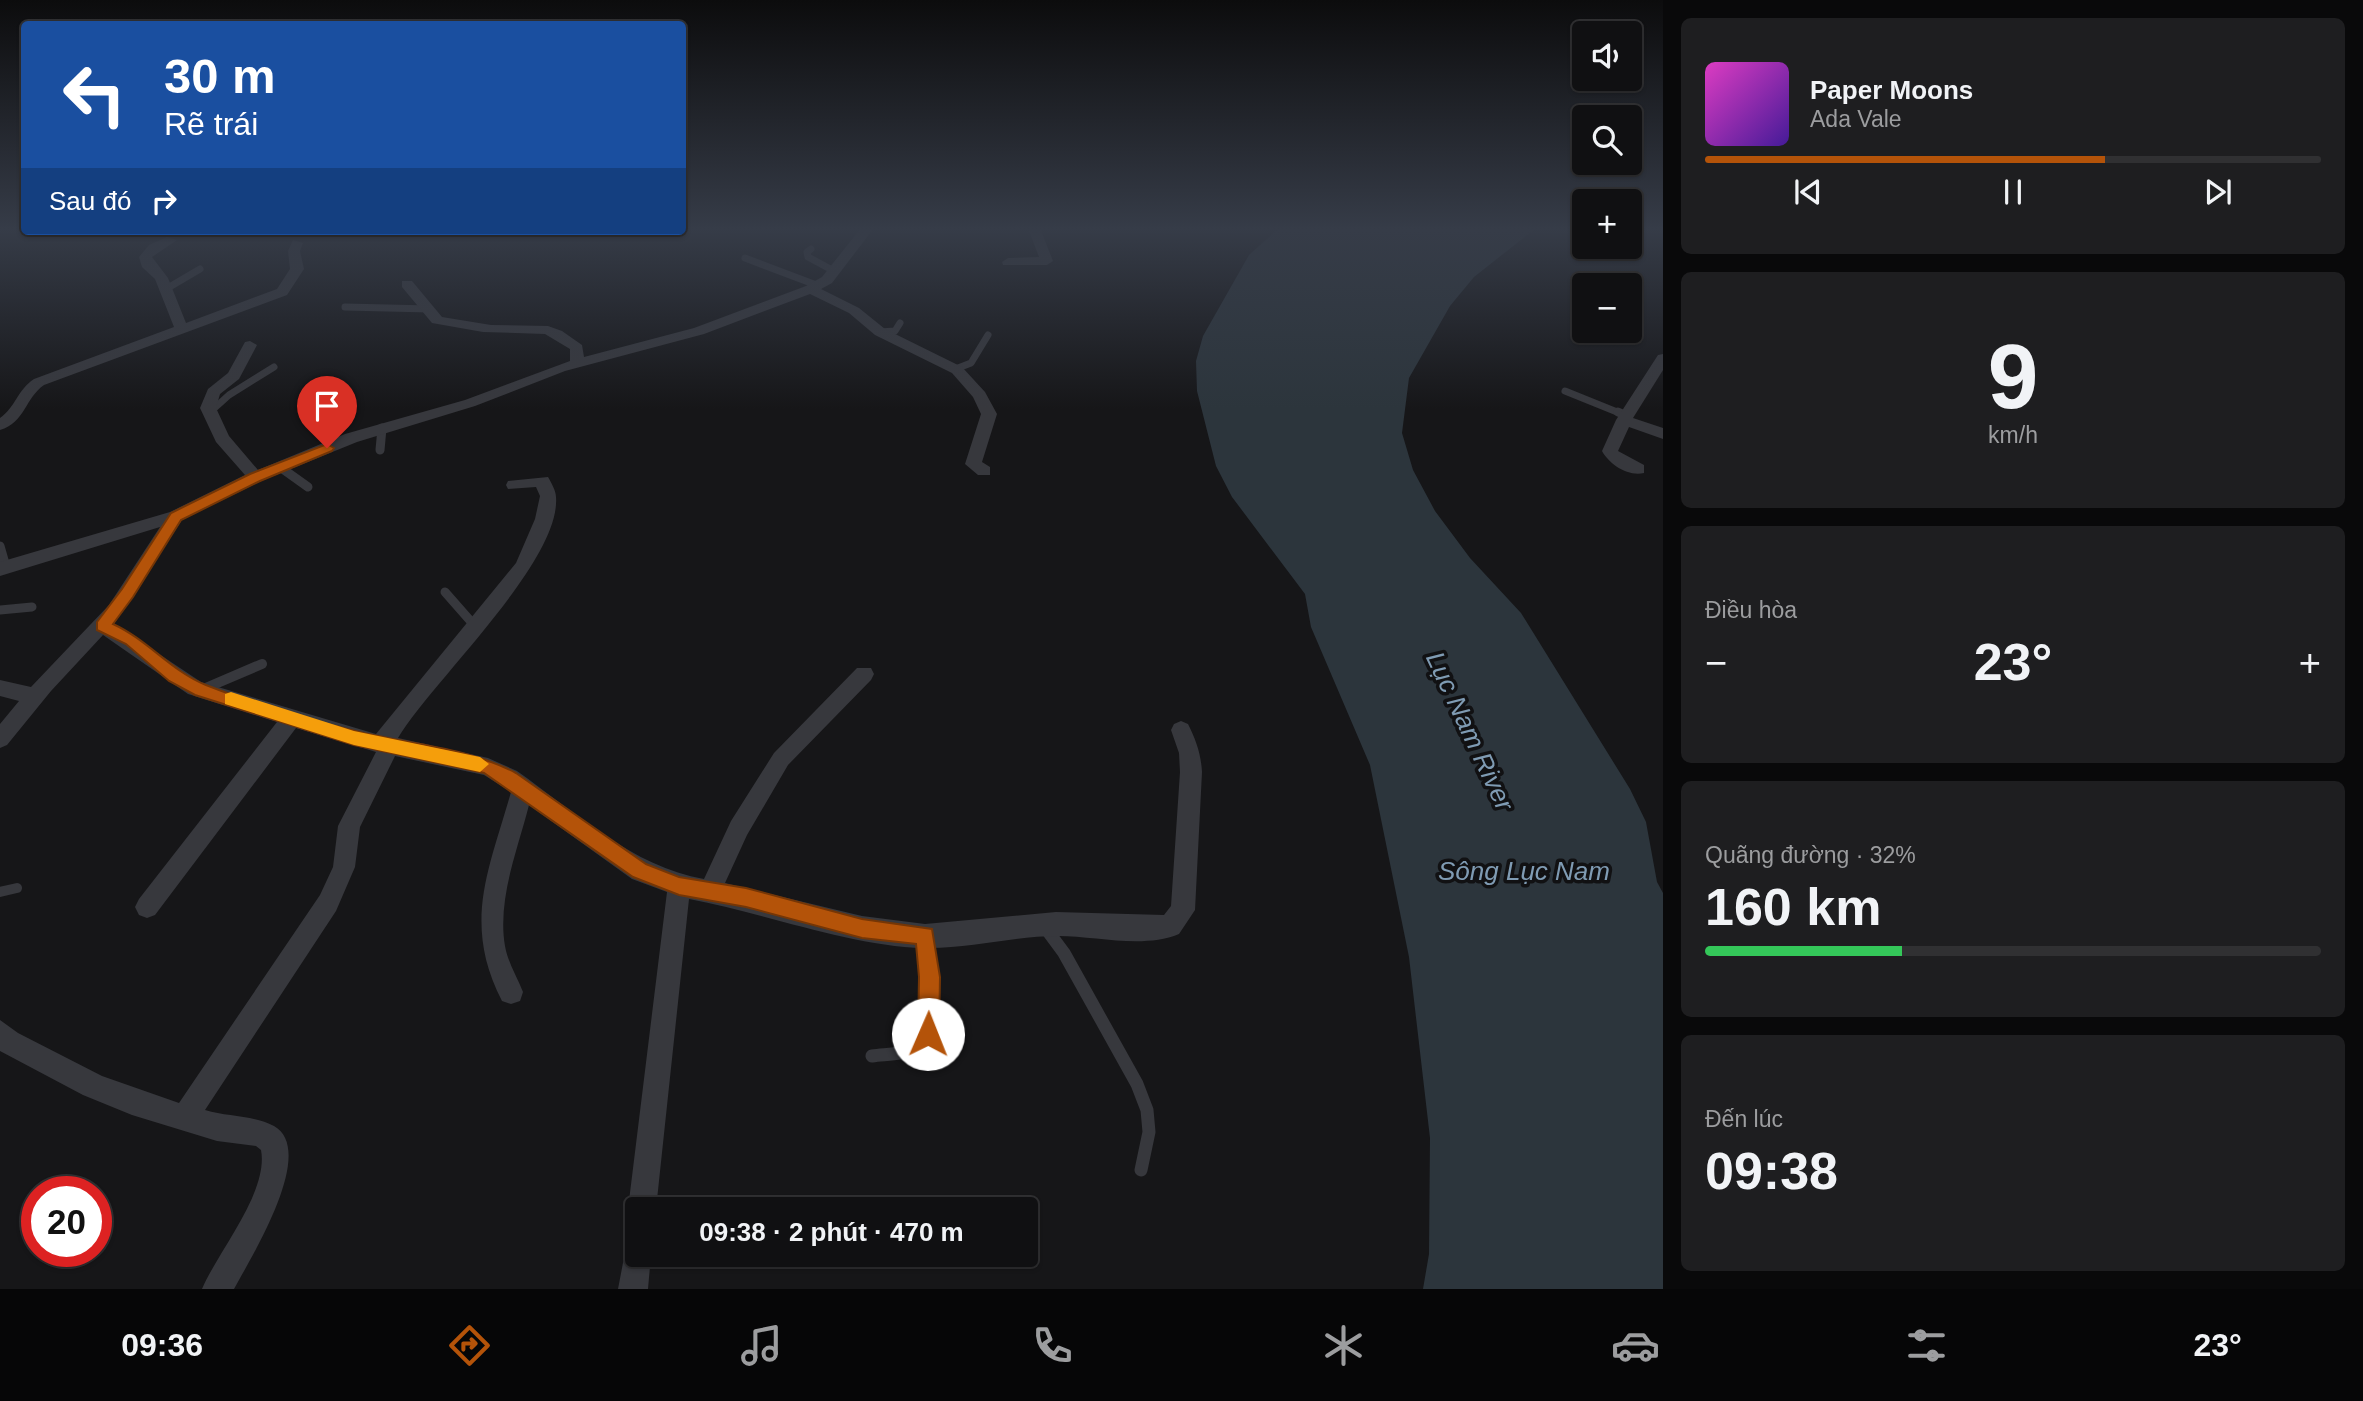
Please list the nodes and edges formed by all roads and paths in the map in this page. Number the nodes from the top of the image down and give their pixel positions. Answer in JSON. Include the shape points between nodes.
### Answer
{"nodes":[{"id":1,"x":285,"y":288,"type":"edge"},
{"id":2,"x":411,"y":288,"type":"edge"},
{"id":3,"x":815,"y":288,"type":"joint"},
{"id":4,"x":166,"y":289,"type":"edge"},
{"id":5,"x":345,"y":307,"type":"dead end"},
{"id":6,"x":430,"y":310,"type":"junction"},
{"id":7,"x":900,"y":323,"type":"dead end"},
{"id":8,"x":182,"y":331,"type":"junction"},
{"id":9,"x":880,"y":332,"type":"junction"},
{"id":10,"x":988,"y":335,"type":"dead end"},
{"id":11,"x":250,"y":345,"type":"dead end"},
{"id":12,"x":1663,"y":358,"type":"edge"},
{"id":13,"x":577,"y":363,"type":"junction"},
{"id":14,"x":274,"y":368,"type":"dead end"},
{"id":15,"x":958,"y":368,"type":"junction"},
{"id":16,"x":1565,"y":391,"type":"dead end"},
{"id":17,"x":209,"y":413,"type":"junction"},
{"id":18,"x":1626,"y":418,"type":"junction"},
{"id":19,"x":0,"y":425,"type":"edge"},
{"id":20,"x":382,"y":428,"type":"junction"},
{"id":21,"x":1663,"y":434,"type":"edge"},
{"id":22,"x":380,"y":450,"type":"dead end"},
{"id":23,"x":280,"y":467,"type":"junction"},
{"id":24,"x":1638,"y":469,"type":"dead end"},
{"id":25,"x":984,"y":471,"type":"dead end"},
{"id":26,"x":255,"y":477,"type":"junction"},
{"id":27,"x":514,"y":485,"type":"dead end"},
{"id":28,"x":308,"y":487,"type":"dead end"},
{"id":29,"x":176,"y":516,"type":"junction"},
{"id":30,"x":0,"y":546,"type":"edge"},
{"id":31,"x":3,"y":568,"type":"edge"},
{"id":32,"x":445,"y":592,"type":"dead end"},
{"id":33,"x":32,"y":607,"type":"dead end"},
{"id":34,"x":0,"y":610,"type":"edge"},
{"id":35,"x":474,"y":625,"type":"junction"},
{"id":36,"x":102,"y":626,"type":"junction"},
{"id":37,"x":262,"y":664,"type":"dead end"},
{"id":38,"x":864,"y":674,"type":"dead end"},
{"id":39,"x":0,"y":688,"type":"edge"},
{"id":40,"x":201,"y":690,"type":"junction"},
{"id":41,"x":34,"y":696,"type":"junction"},
{"id":42,"x":292,"y":718,"type":"junction"},
{"id":43,"x":1181,"y":730,"type":"dead end"},
{"id":44,"x":0,"y":739,"type":"edge"},
{"id":45,"x":385,"y":744,"type":"junction"},
{"id":46,"x":523,"y":789,"type":"junction"},
{"id":47,"x":679,"y":886,"type":"junction"},
{"id":48,"x":17,"y":888,"type":"dead end"},
{"id":49,"x":710,"y":891,"type":"junction"},
{"id":50,"x":0,"y":892,"type":"edge"},
{"id":51,"x":147,"y":907,"type":"dead end"},
{"id":52,"x":1042,"y":924,"type":"junction"},
{"id":53,"x":925,"y":936,"type":"junction"},
{"id":54,"x":511,"y":992,"type":"dead end"},
{"id":55,"x":0,"y":1033,"type":"edge"},
{"id":56,"x":872,"y":1056,"type":"dead end"},
{"id":57,"x":185,"y":1117,"type":"junction"},
{"id":58,"x":1141,"y":1170,"type":"dead end"},
{"id":59,"x":646,"y":1197,"type":"edge"},
{"id":60,"x":635,"y":1267,"type":"edge"},
{"id":61,"x":217,"y":1289,"type":"edge"},
{"id":62,"x":633,"y":1289,"type":"edge"}],
"edges":[{"from":1,"to":8,"type":"street"},
{"from":2,"to":6,"type":"street"},
{"from":3,"to":9,"type":"street","via":[[823,298],[851,308]]},
{"from":3,"to":13,"type":"street","via":[[699,331]]},
{"from":4,"to":8,"type":"street"},
{"from":5,"to":6,"type":"lane"},
{"from":6,"to":13,"type":"street","via":[[437,320],[499,329],[528,326],[556,333],[576,348]]},
{"from":7,"to":9,"type":"lane","via":[[895,331]]},
{"from":8,"to":19,"type":"street","via":[[33,385],[16,416]]},
{"from":9,"to":15,"type":"street"},
{"from":10,"to":15,"type":"lane","via":[[971,363]]},
{"from":11,"to":17,"type":"street","via":[[234,376],[213,393]]},
{"from":12,"to":18,"type":"street"},
{"from":13,"to":20,"type":"street","via":[[470,403]]},
{"from":14,"to":17,"type":"lane"},
{"from":15,"to":25,"type":"street","via":[[989,414],[974,460]]},
{"from":16,"to":18,"type":"lane"},
{"from":17,"to":26,"type":"street","via":[[222,438]]},
{"from":18,"to":21,"type":"street"},
{"from":18,"to":24,"type":"street","via":[[1610,454]]},
{"from":20,"to":22,"type":"lane"},
{"from":20,"to":23,"type":"street"},
{"from":23,"to":26,"type":"street"},
{"from":23,"to":28,"type":"lane"},
{"from":26,"to":29,"type":"street"},
{"from":27,"to":35,"type":"street","via":[[544,482],[548,496],[542,525],[523,566]]},
{"from":29,"to":31,"type":"street"},
{"from":29,"to":36,"type":"street"},
{"from":30,"to":31,"type":"lane"},
{"from":32,"to":35,"type":"lane"},
{"from":33,"to":34,"type":"lane"},
{"from":35,"to":45,"type":"street"},
{"from":36,"to":40,"type":"street","via":[[131,639],[175,676]]},
{"from":36,"to":41,"type":"street"},
{"from":37,"to":40,"type":"lane"},
{"from":38,"to":49,"type":"street","via":[[781,759],[739,828]]},
{"from":39,"to":41,"type":"street"},
{"from":40,"to":42,"type":"street"},
{"from":41,"to":44,"type":"street"},
{"from":42,"to":45,"type":"street"},
{"from":42,"to":51,"type":"street"},
{"from":43,"to":52,"type":"street","via":[[1191,772],[1183,911],[1177,920],[1164,929]]},
{"from":45,"to":46,"type":"street","via":[[488,766]]},
{"from":45,"to":57,"type":"street","via":[[349,826],[344,867],[328,904]]},
{"from":46,"to":47,"type":"street","via":[[640,870]]},
{"from":46,"to":54,"type":"street","via":[[489,930],[496,965]]},
{"from":47,"to":49,"type":"street"},
{"from":47,"to":59,"type":"street"},
{"from":48,"to":50,"type":"lane"},
{"from":49,"to":53,"type":"street","via":[[862,929]]},
{"from":52,"to":53,"type":"street"},
{"from":52,"to":58,"type":"lane","via":[[1064,953],[1137,1084],[1149,1132]]},
{"from":53,"to":56,"type":"lane","via":[[930,977],[928,1034],[911,1050]]},
{"from":55,"to":57,"type":"street","via":[[9,1042],[105,1091]]},
{"from":57,"to":61,"type":"street","via":[[232,1131],[258,1132],[270,1138],[276,1149],[276,1162],[254,1226]]},
{"from":60,"to":62,"type":"street"}]}
